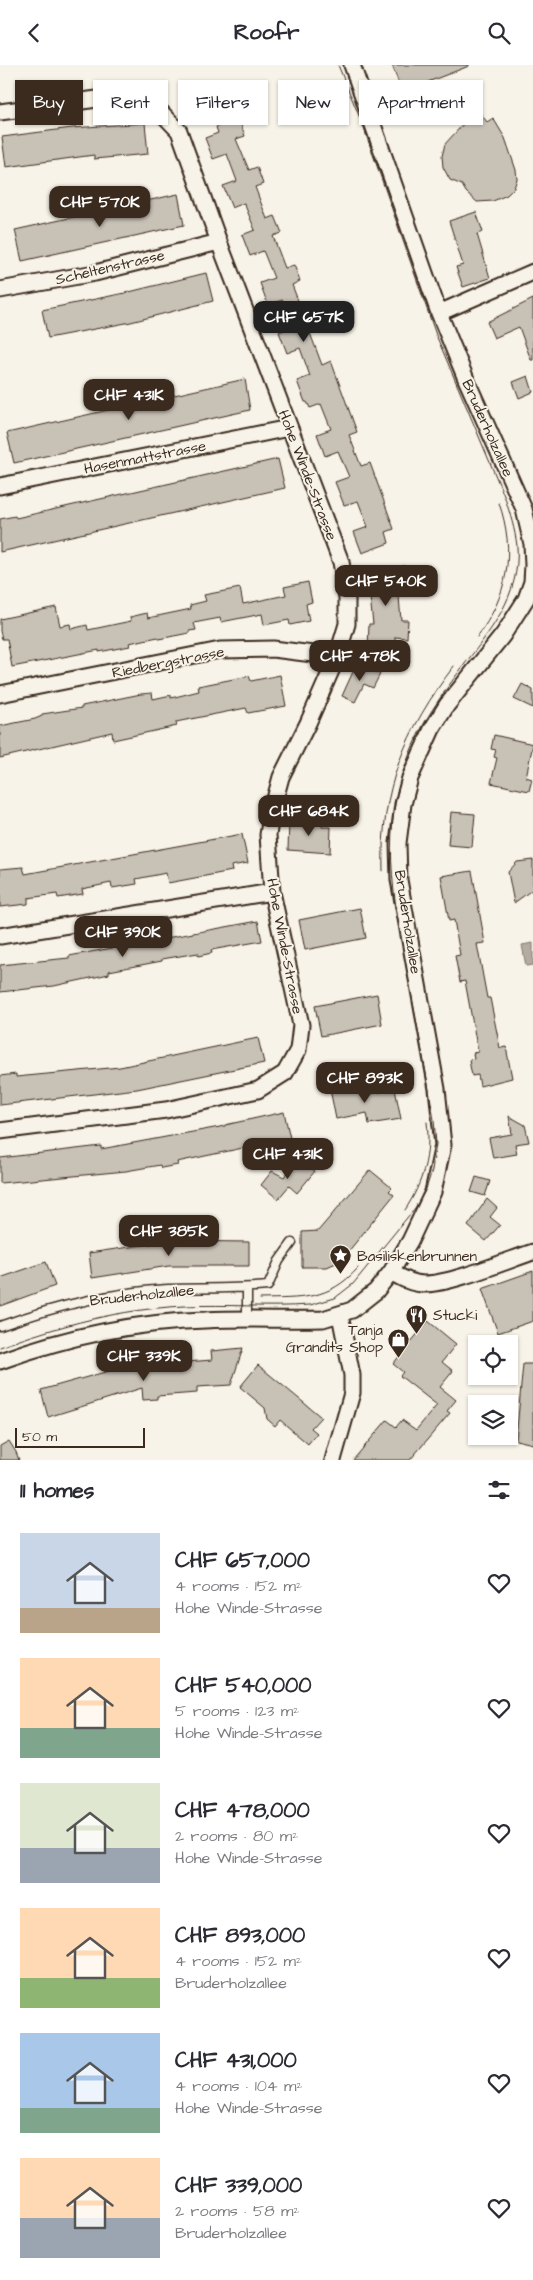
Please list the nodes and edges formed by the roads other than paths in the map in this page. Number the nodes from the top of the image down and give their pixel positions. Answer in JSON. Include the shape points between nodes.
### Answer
{"nodes":[{"id":1,"x":352,"y":65,"type":"edge"},
{"id":2,"x":0,"y":112,"type":"edge"},
{"id":3,"x":219,"y":242,"type":"junction"},
{"id":4,"x":533,"y":273,"type":"edge"},
{"id":5,"x":0,"y":290,"type":"edge"},
{"id":6,"x":439,"y":313,"type":"junction"},
{"id":7,"x":289,"y":428,"type":"junction"},
{"id":8,"x":0,"y":486,"type":"edge"},
{"id":9,"x":532,"y":583,"type":"edge"},
{"id":10,"x":337,"y":657,"type":"junction"},
{"id":11,"x":0,"y":694,"type":"edge"},
{"id":12,"x":272,"y":892,"type":"junction"},
{"id":13,"x":0,"y":936,"type":"edge"},
{"id":14,"x":0,"y":1131,"type":"edge"},
{"id":15,"x":292,"y":1243,"type":"dead end"},
{"id":16,"x":533,"y":1252,"type":"edge"},
{"id":17,"x":391,"y":1272,"type":"junction"},
{"id":18,"x":247,"y":1288,"type":"junction"},
{"id":19,"x":340,"y":1315,"type":"junction"},
{"id":20,"x":247,"y":1320,"type":"junction"},
{"id":21,"x":0,"y":1326,"type":"edge"},
{"id":22,"x":0,"y":1361,"type":"edge"},
{"id":23,"x":333,"y":1460,"type":"edge"}],
"edges":[{"from":1,"to":6,"type":"street","name":"Bruderholzallee"},
{"from":2,"to":3,"type":"street","name":"Hohe Winde-Strasse","via":[[127,95],[156,107],[179,131]]},
{"from":3,"to":5,"type":"street","name":"Scheltenstrasse","via":[[95,273]]},
{"from":3,"to":7,"type":"street","name":"Hohe Winde-Strasse"},
{"from":4,"to":6,"type":"street"},
{"from":6,"to":9,"type":"street","name":"Bruderholzallee","via":[[524,509],[532,544]]},
{"from":7,"to":8,"type":"street","name":"Hasenmattstrasse"},
{"from":7,"to":10,"type":"street","name":"Hohe Winde-Strasse","via":[[341,562],[347,597],[347,624]]},
{"from":9,"to":17,"type":"street","name":"Bruderholzallee","via":[[504,635],[447,705],[418,762],[403,804],[398,843],[399,880],[437,1089],[443,1145],[433,1192]]},
{"from":10,"to":11,"type":"street","name":"Riedbergstrasse","via":[[273,649],[220,650]]},
{"from":10,"to":12,"type":"street","name":"Hohe Winde-Strasse","via":[[281,777],[268,835]]},
{"from":12,"to":13,"type":"street"},
{"from":12,"to":14,"type":"street","name":"Hohe Winde-Strasse","via":[[301,1025],[298,1049],[285,1073],[258,1090],[166,1110]]},
{"from":15,"to":18,"type":"lane","name":"Bruderholzallee","via":[[268,1286]]},
{"from":16,"to":17,"type":"street","via":[[446,1281],[424,1284]]},
{"from":17,"to":19,"type":"street","name":"Bruderholzallee","via":[[368,1298]]},
{"from":18,"to":20,"type":"lane"},
{"from":18,"to":21,"type":"lane","name":"Bruderholzallee","via":[[167,1289],[109,1297],[54,1309]]},
{"from":19,"to":20,"type":"street","name":"Bruderholzallee","via":[[323,1319]]},
{"from":19,"to":23,"type":"street","via":[[352,1375],[352,1393]]},
{"from":20,"to":22,"type":"street","name":"Bruderholzallee","via":[[134,1326],[80,1335]]}]}
